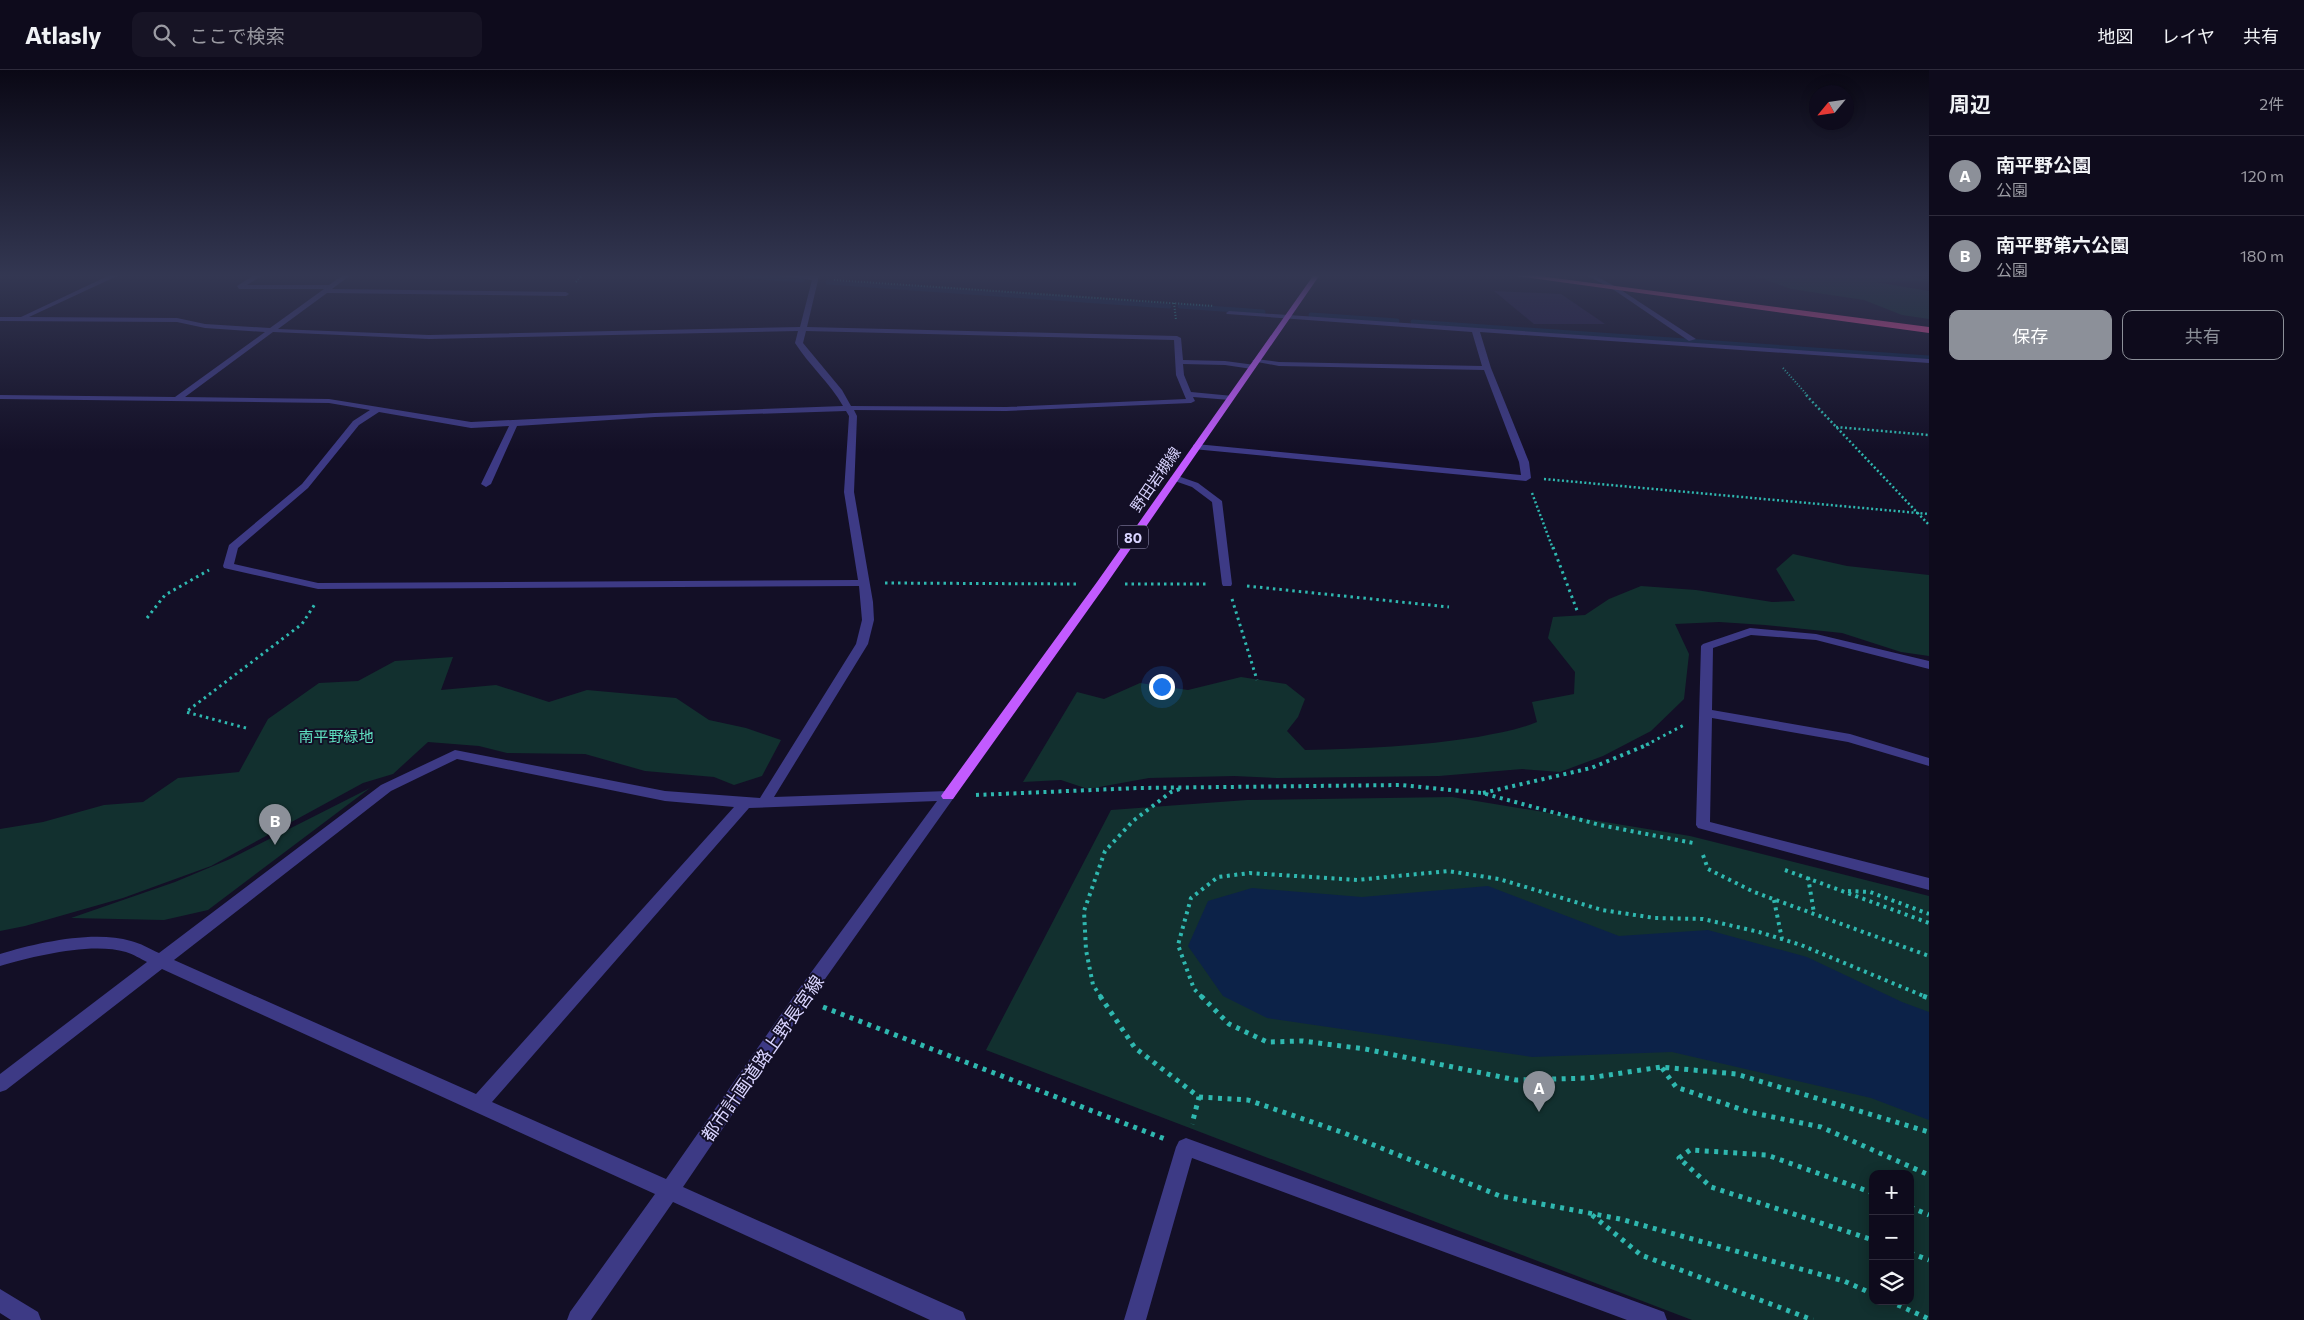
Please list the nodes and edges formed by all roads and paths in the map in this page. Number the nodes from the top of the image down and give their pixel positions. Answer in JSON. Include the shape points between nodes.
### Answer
{"nodes":[{"id":1,"x":264,"y":334,"type":"edge"},
{"id":2,"x":328,"y":334,"type":"edge"},
{"id":3,"x":553,"y":334,"type":"edge"},
{"id":4,"x":801,"y":334,"type":"edge"},
{"id":5,"x":1024,"y":334,"type":"edge"},
{"id":6,"x":1274,"y":334,"type":"edge"},
{"id":7,"x":1477,"y":334,"type":"edge"},
{"id":8,"x":1549,"y":334,"type":"edge"},
{"id":9,"x":1685,"y":334,"type":"edge"},
{"id":10,"x":1692,"y":339,"type":"dead end"},
{"id":11,"x":1767,"y":350,"type":"junction"},
{"id":12,"x":1929,"y":360,"type":"edge"},
{"id":13,"x":1181,"y":362,"type":"junction"},
{"id":14,"x":1254,"y":364,"type":"junction"},
{"id":15,"x":1487,"y":368,"type":"junction"},
{"id":16,"x":1188,"y":394,"type":"junction"},
{"id":17,"x":0,"y":397,"type":"edge"},
{"id":18,"x":177,"y":398,"type":"junction"},
{"id":19,"x":1230,"y":398,"type":"junction"},
{"id":20,"x":850,"y":408,"type":"junction"},
{"id":21,"x":378,"y":409,"type":"junction"},
{"id":22,"x":514,"y":424,"type":"junction"},
{"id":23,"x":1835,"y":427,"type":"junction"},
{"id":24,"x":1929,"y":435,"type":"edge"},
{"id":25,"x":1196,"y":447,"type":"junction"},
{"id":26,"x":1175,"y":478,"type":"junction"},
{"id":27,"x":1526,"y":478,"type":"junction"},
{"id":28,"x":486,"y":484,"type":"dead end"},
{"id":29,"x":1917,"y":513,"type":"junction"},
{"id":30,"x":1929,"y":514,"type":"edge"},
{"id":31,"x":1929,"y":525,"type":"edge"},
{"id":32,"x":230,"y":558,"type":"junction"},
{"id":33,"x":864,"y":583,"type":"junction"},
{"id":34,"x":1101,"y":584,"type":"junction"},
{"id":35,"x":1228,"y":584,"type":"junction"},
{"id":36,"x":318,"y":586,"type":"junction"},
{"id":37,"x":1448,"y":607,"type":"dead end"},
{"id":38,"x":1578,"y":613,"type":"dead end"},
{"id":39,"x":147,"y":618,"type":"dead end"},
{"id":40,"x":1929,"y":665,"type":"edge"},
{"id":41,"x":1257,"y":680,"type":"dead end"},
{"id":42,"x":1706,"y":713,"type":"junction"},
{"id":43,"x":246,"y":728,"type":"dead end"},
{"id":44,"x":1929,"y":762,"type":"edge"},
{"id":45,"x":1186,"y":788,"type":"junction"},
{"id":46,"x":1482,"y":793,"type":"junction"},
{"id":47,"x":948,"y":796,"type":"junction"},
{"id":48,"x":764,"y":802,"type":"junction"},
{"id":49,"x":745,"y":803,"type":"junction"},
{"id":50,"x":1695,"y":844,"type":"dead end"},
{"id":51,"x":1702,"y":855,"type":"dead end"},
{"id":52,"x":1780,"y":868,"type":"dead end"},
{"id":53,"x":1808,"y":876,"type":"junction"},
{"id":54,"x":1929,"y":884,"type":"edge"},
{"id":55,"x":1845,"y":891,"type":"junction"},
{"id":56,"x":1774,"y":899,"type":"junction"},
{"id":57,"x":1814,"y":913,"type":"junction"},
{"id":58,"x":1929,"y":914,"type":"edge"},
{"id":59,"x":1929,"y":923,"type":"edge"},
{"id":60,"x":1782,"y":939,"type":"junction"},
{"id":61,"x":1929,"y":956,"type":"edge"},
{"id":62,"x":0,"y":960,"type":"edge"},
{"id":63,"x":163,"y":961,"type":"junction"},
{"id":64,"x":802,"y":998,"type":"junction"},
{"id":65,"x":1929,"y":998,"type":"edge"},
{"id":66,"x":1661,"y":1067,"type":"junction"},
{"id":67,"x":0,"y":1084,"type":"edge"},
{"id":68,"x":1199,"y":1097,"type":"junction"},
{"id":69,"x":478,"y":1105,"type":"junction"},
{"id":70,"x":1929,"y":1132,"type":"edge"},
{"id":71,"x":1186,"y":1147,"type":"junction"},
{"id":72,"x":1929,"y":1175,"type":"edge"},
{"id":73,"x":670,"y":1190,"type":"junction"},
{"id":74,"x":1869,"y":1192,"type":"edge"},
{"id":75,"x":1914,"y":1208,"type":"edge"},
{"id":76,"x":1591,"y":1213,"type":"junction"},
{"id":77,"x":1929,"y":1214,"type":"edge"},
{"id":78,"x":1869,"y":1239,"type":"edge"},
{"id":79,"x":1914,"y":1254,"type":"edge"},
{"id":80,"x":1929,"y":1260,"type":"edge"},
{"id":81,"x":1869,"y":1292,"type":"edge"},
{"id":82,"x":0,"y":1300,"type":"edge"},
{"id":83,"x":1897,"y":1305,"type":"edge"},
{"id":84,"x":30,"y":1320,"type":"edge"},
{"id":85,"x":578,"y":1320,"type":"edge"},
{"id":86,"x":955,"y":1320,"type":"edge"},
{"id":87,"x":1135,"y":1320,"type":"edge"},
{"id":88,"x":1656,"y":1320,"type":"edge"},
{"id":89,"x":1813,"y":1320,"type":"edge"},
{"id":90,"x":1929,"y":1320,"type":"edge"}],
"edges":[{"from":1,"to":18,"type":"street"},
{"from":2,"to":3,"type":"street","via":[[429,337]]},
{"from":4,"to":20,"type":"street","via":[[799,343],[806,354]]},
{"from":5,"to":13,"type":"street","via":[[1177,338]]},
{"from":6,"to":14,"type":"main road","name":"野田岩槻線","number":"80"},
{"from":7,"to":15,"type":"street"},
{"from":8,"to":11,"type":"street"},
{"from":9,"to":10,"type":"street"},
{"from":11,"to":12,"type":"street"},
{"from":11,"to":23,"type":"path"},
{"from":13,"to":14,"type":"street"},
{"from":13,"to":16,"type":"street","via":[[1180,375]]},
{"from":14,"to":15,"type":"street"},
{"from":14,"to":19,"type":"main road","name":"野田岩槻線","number":"80"},
{"from":15,"to":27,"type":"street","via":[[1524,462]]},
{"from":16,"to":19,"type":"street"},
{"from":16,"to":20,"type":"street","via":[[1191,401],[1006,409]]},
{"from":17,"to":18,"type":"street"},
{"from":18,"to":21,"type":"street","via":[[329,401]]},
{"from":19,"to":25,"type":"main road","name":"野田岩槻線","number":"80"},
{"from":20,"to":22,"type":"street"},
{"from":20,"to":33,"type":"street","via":[[854,424],[849,492]]},
{"from":21,"to":22,"type":"street","via":[[471,424]]},
{"from":21,"to":32,"type":"street","via":[[356,423],[305,486],[233,548]]},
{"from":22,"to":28,"type":"street"},
{"from":23,"to":24,"type":"path"},
{"from":23,"to":29,"type":"path"},
{"from":25,"to":26,"type":"main road","name":"野田岩槻線","number":"80"},
{"from":25,"to":27,"type":"street"},
{"from":26,"to":34,"type":"main road","name":"野田岩槻線","number":"80"},
{"from":26,"to":35,"type":"street","via":[[1195,485],[1217,501]]},
{"from":27,"to":29,"type":"path"},
{"from":27,"to":38,"type":"path"},
{"from":29,"to":30,"type":"path"},
{"from":29,"to":31,"type":"path"},
{"from":32,"to":36,"type":"street","via":[[228,566]]},
{"from":32,"to":39,"type":"path","via":[[165,595]]},
{"from":33,"to":34,"type":"path"},
{"from":33,"to":36,"type":"street"},
{"from":33,"to":48,"type":"street","via":[[868,620],[862,644]]},
{"from":34,"to":35,"type":"path"},
{"from":34,"to":47,"type":"main road","name":"野田岩槻線","number":"80"},
{"from":35,"to":37,"type":"path"},
{"from":35,"to":41,"type":"path"},
{"from":36,"to":43,"type":"path","via":[[320,596],[302,624],[186,712]]},
{"from":40,"to":42,"type":"street","via":[[1816,637],[1750,631],[1707,646]]},
{"from":42,"to":44,"type":"street","via":[[1850,738]]},
{"from":42,"to":46,"type":"path","via":[[1633,751],[1580,772],[1509,784]]},
{"from":42,"to":54,"type":"street","via":[[1703,825]]},
{"from":45,"to":46,"type":"path","via":[[1400,785]]},
{"from":45,"to":47,"type":"path"},
{"from":45,"to":68,"type":"path","via":[[1171,792],[1133,821],[1105,851],[1084,911],[1086,950],[1093,985],[1135,1048]]},
{"from":46,"to":50,"type":"path","via":[[1600,826]]},
{"from":47,"to":48,"type":"street"},
{"from":47,"to":64,"type":"street","name":"都市計画道路上野長宮線"},
{"from":48,"to":49,"type":"street"},
{"from":49,"to":63,"type":"street","via":[[665,796],[455,754],[386,788]]},
{"from":49,"to":69,"type":"street"},
{"from":51,"to":56,"type":"path","via":[[1708,869]]},
{"from":52,"to":53,"type":"path"},
{"from":53,"to":55,"type":"path"},
{"from":53,"to":57,"type":"path"},
{"from":55,"to":58,"type":"path","via":[[1870,892]]},
{"from":55,"to":59,"type":"path"},
{"from":56,"to":57,"type":"path"},
{"from":56,"to":60,"type":"path"},
{"from":57,"to":61,"type":"path"},
{"from":60,"to":65,"type":"path"},
{"from":60,"to":66,"type":"path","via":[[1703,919],[1655,918],[1602,910],[1499,879],[1448,871],[1357,880],[1250,873],[1218,877],[1191,898],[1178,945],[1194,988],[1229,1024],[1267,1042],[1303,1041],[1365,1049],[1516,1080],[1589,1078]]},
{"from":62,"to":63,"type":"street","via":[[32,951],[88,943],[128,946]]},
{"from":63,"to":67,"type":"street"},
{"from":63,"to":69,"type":"street"},
{"from":64,"to":71,"type":"path"},
{"from":64,"to":73,"type":"street","name":"都市計画道路上野長宮線"},
{"from":66,"to":70,"type":"path","via":[[1736,1074]]},
{"from":66,"to":72,"type":"path","via":[[1676,1087],[1749,1112],[1821,1127]]},
{"from":68,"to":71,"type":"path"},
{"from":68,"to":76,"type":"path","via":[[1248,1100],[1344,1133],[1500,1196]]},
{"from":69,"to":73,"type":"street"},
{"from":71,"to":87,"type":"street"},
{"from":71,"to":88,"type":"street"},
{"from":73,"to":85,"type":"street","name":"都市計画道路上野長宮線"},
{"from":73,"to":86,"type":"street"},
{"from":74,"to":78,"type":"path","via":[[1767,1156],[1690,1150],[1679,1158],[1711,1187]]},
{"from":75,"to":77,"type":"path"},
{"from":76,"to":81,"type":"path","via":[[1844,1281]]},
{"from":76,"to":89,"type":"path","via":[[1641,1254]]},
{"from":79,"to":80,"type":"path"},
{"from":82,"to":84,"type":"street"},
{"from":83,"to":90,"type":"path"}]}
